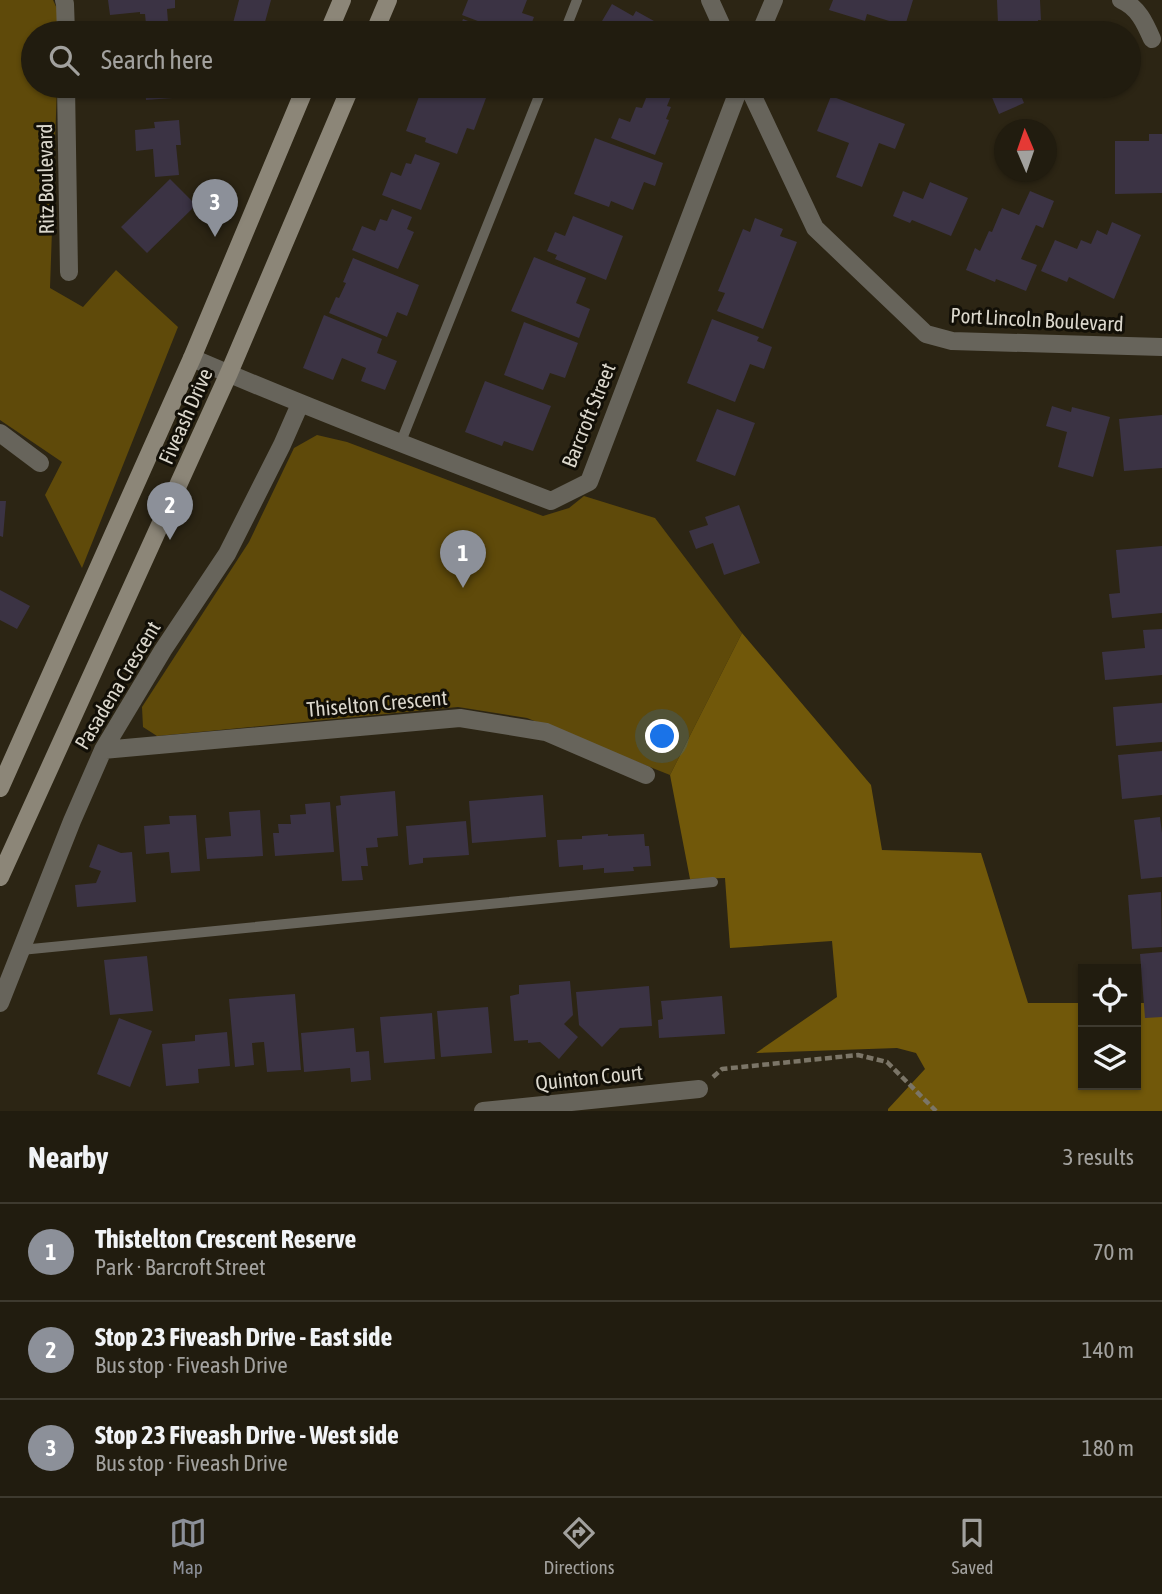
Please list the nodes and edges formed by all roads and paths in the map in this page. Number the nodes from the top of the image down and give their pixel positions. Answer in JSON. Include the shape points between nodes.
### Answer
{"nodes":[{"id":1,"x":64,"y":0,"type":"edge"},
{"id":2,"x":342,"y":0,"type":"edge"},
{"id":3,"x":388,"y":0,"type":"edge"},
{"id":4,"x":577,"y":0,"type":"edge"},
{"id":5,"x":710,"y":0,"type":"edge"},
{"id":6,"x":774,"y":0,"type":"edge"},
{"id":7,"x":1127,"y":1,"type":"edge"},
{"id":8,"x":66,"y":21,"type":"edge"},
{"id":9,"x":333,"y":21,"type":"edge"},
{"id":10,"x":379,"y":21,"type":"edge"},
{"id":11,"x":569,"y":21,"type":"edge"},
{"id":12,"x":720,"y":21,"type":"edge"},
{"id":13,"x":765,"y":21,"type":"edge"},
{"id":14,"x":1152,"y":38,"type":"dead end"},
{"id":15,"x":66,"y":98,"type":"edge"},
{"id":16,"x":301,"y":98,"type":"edge"},
{"id":17,"x":346,"y":98,"type":"edge"},
{"id":18,"x":538,"y":98,"type":"edge"},
{"id":19,"x":735,"y":98,"type":"edge"},
{"id":20,"x":754,"y":98,"type":"edge"},
{"id":21,"x":69,"y":272,"type":"dead end"},
{"id":22,"x":1162,"y":347,"type":"edge"},
{"id":23,"x":192,"y":358,"type":"junction"},
{"id":24,"x":229,"y":373,"type":"junction"},
{"id":25,"x":300,"y":404,"type":"junction"},
{"id":26,"x":0,"y":433,"type":"edge"},
{"id":27,"x":400,"y":444,"type":"junction"},
{"id":28,"x":40,"y":463,"type":"dead end"},
{"id":29,"x":103,"y":750,"type":"junction"},
{"id":30,"x":646,"y":775,"type":"dead end"},
{"id":31,"x":0,"y":788,"type":"edge"},
{"id":32,"x":0,"y":877,"type":"edge"},
{"id":33,"x":713,"y":882,"type":"dead end"},
{"id":34,"x":21,"y":950,"type":"junction"},
{"id":35,"x":0,"y":1003,"type":"edge"},
{"id":36,"x":699,"y":1089,"type":"joint"},
{"id":37,"x":483,"y":1111,"type":"edge"},
{"id":38,"x":936,"y":1111,"type":"edge"}],
"edges":[{"from":1,"to":8,"type":"street"},
{"from":2,"to":9,"type":"main road"},
{"from":3,"to":10,"type":"main road"},
{"from":4,"to":11,"type":"lane"},
{"from":5,"to":12,"type":"street"},
{"from":6,"to":13,"type":"street"},
{"from":7,"to":14,"type":"street"},
{"from":15,"to":21,"type":"street","name":"Ritz Boulevard"},
{"from":16,"to":23,"type":"main road","name":"Fiveash Drive"},
{"from":17,"to":24,"type":"main road","name":"Fiveash Drive"},
{"from":18,"to":27,"type":"lane"},
{"from":19,"to":27,"type":"street","name":"Barcroft Street","via":[[589,482],[551,501]]},
{"from":20,"to":22,"type":"street","name":"Port Lincoln Boulevard","via":[[815,228],[926,334],[952,341]]},
{"from":23,"to":24,"type":"street","name":"Barcroft Street"},
{"from":23,"to":31,"type":"main road","name":"Fiveash Drive"},
{"from":24,"to":25,"type":"street","name":"Barcroft Street"},
{"from":24,"to":32,"type":"main road","name":"Fiveash Drive"},
{"from":25,"to":27,"type":"street","name":"Barcroft Street"},
{"from":25,"to":29,"type":"street","name":"Pasadena Crescent","via":[[227,554]]},
{"from":26,"to":28,"type":"street"},
{"from":29,"to":30,"type":"street","name":"Thiselton Crescent","via":[[460,718],[546,732]]},
{"from":29,"to":34,"type":"street","name":"Pasadena Crescent"},
{"from":33,"to":34,"type":"lane"},
{"from":34,"to":35,"type":"street","name":"Pasadena Crescent"},
{"from":36,"to":37,"type":"street","name":"Quinton Court"},
{"from":36,"to":38,"type":"path","via":[[722,1069],[858,1055],[887,1062]]}]}
